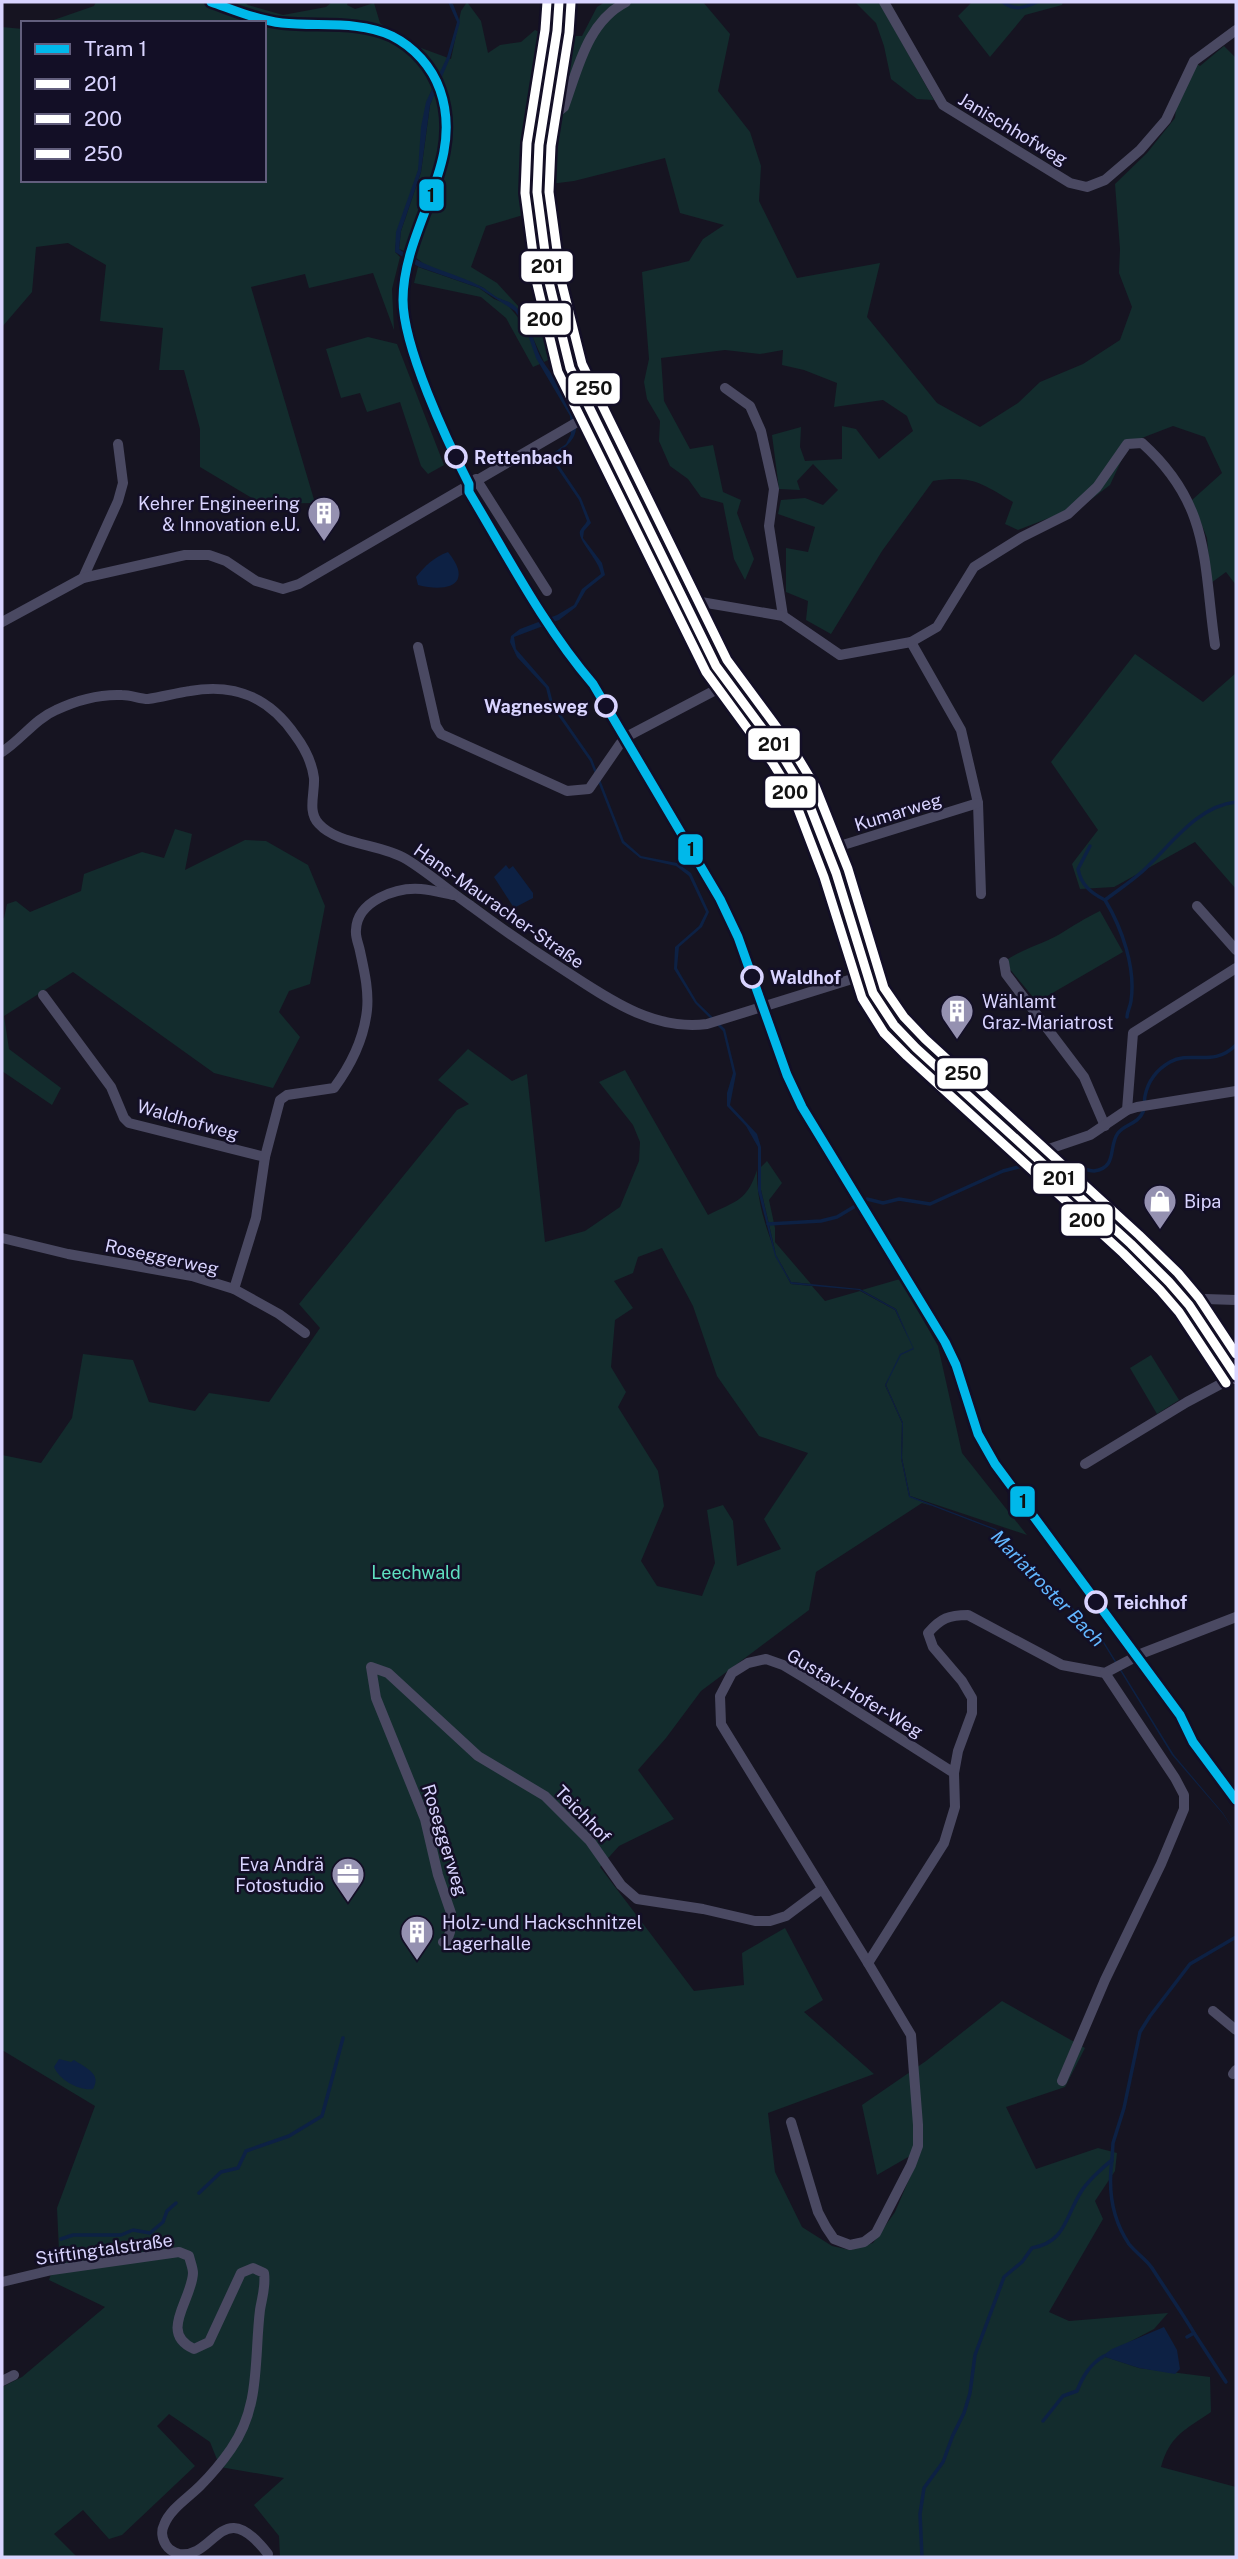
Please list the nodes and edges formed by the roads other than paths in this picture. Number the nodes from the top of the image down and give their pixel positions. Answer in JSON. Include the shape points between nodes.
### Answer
{"nodes":[{"id":1,"x":559,"y":2,"type":"edge"},
{"id":2,"x":626,"y":2,"type":"edge"},
{"id":3,"x":884,"y":2,"type":"edge"},
{"id":4,"x":1236,"y":30,"type":"edge"},
{"id":5,"x":544,"y":111,"type":"junction"},
{"id":6,"x":724,"y":388,"type":"dead end"},
{"id":7,"x":585,"y":417,"type":"junction"},
{"id":8,"x":118,"y":444,"type":"dead end"},
{"id":9,"x":476,"y":479,"type":"junction"},
{"id":10,"x":83,"y":578,"type":"junction"},
{"id":11,"x":547,"y":591,"type":"dead end"},
{"id":12,"x":685,"y":604,"type":"junction"},
{"id":13,"x":783,"y":616,"type":"junction"},
{"id":14,"x":2,"y":622,"type":"edge"},
{"id":15,"x":911,"y":642,"type":"junction"},
{"id":16,"x":1215,"y":645,"type":"dead end"},
{"id":17,"x":418,"y":647,"type":"dead end"},
{"id":18,"x":727,"y":684,"type":"junction"},
{"id":19,"x":2,"y":752,"type":"edge"},
{"id":20,"x":978,"y":803,"type":"junction"},
{"id":21,"x":827,"y":850,"type":"junction"},
{"id":22,"x":981,"y":894,"type":"dead end"},
{"id":23,"x":457,"y":896,"type":"junction"},
{"id":24,"x":1197,"y":906,"type":"dead end"},
{"id":25,"x":1236,"y":950,"type":"edge"},
{"id":26,"x":1004,"y":962,"type":"dead end"},
{"id":27,"x":1236,"y":968,"type":"edge"},
{"id":28,"x":866,"y":975,"type":"junction"},
{"id":29,"x":43,"y":995,"type":"dead end"},
{"id":30,"x":1236,"y":1091,"type":"edge"},
{"id":31,"x":1132,"y":1108,"type":"junction"},
{"id":32,"x":1105,"y":1126,"type":"junction"},
{"id":33,"x":265,"y":1157,"type":"junction"},
{"id":34,"x":1043,"y":1163,"type":"junction"},
{"id":35,"x":2,"y":1238,"type":"edge"},
{"id":36,"x":234,"y":1289,"type":"junction"},
{"id":37,"x":1236,"y":1300,"type":"edge"},
{"id":38,"x":1189,"y":1305,"type":"junction"},
{"id":39,"x":305,"y":1333,"type":"dead end"},
{"id":40,"x":1236,"y":1376,"type":"edge"},
{"id":41,"x":1085,"y":1464,"type":"dead end"},
{"id":42,"x":1236,"y":1617,"type":"edge"},
{"id":43,"x":371,"y":1667,"type":"joint"},
{"id":44,"x":1108,"y":1671,"type":"junction"},
{"id":45,"x":954,"y":1773,"type":"junction"},
{"id":46,"x":822,"y":1889,"type":"junction"},
{"id":47,"x":443,"y":1941,"type":"dead end"},
{"id":48,"x":868,"y":1964,"type":"junction"},
{"id":49,"x":1213,"y":2011,"type":"dead end"},
{"id":50,"x":1236,"y":2030,"type":"edge"},
{"id":51,"x":1062,"y":2081,"type":"dead end"},
{"id":52,"x":791,"y":2122,"type":"dead end"},
{"id":53,"x":2,"y":2282,"type":"edge"},
{"id":54,"x":14,"y":2375,"type":"dead end"},
{"id":55,"x":2,"y":2381,"type":"edge"},
{"id":56,"x":268,"y":2554,"type":"dead end"}],
"edges":[{"from":1,"to":5,"type":"main road"},
{"from":2,"to":5,"type":"street","via":[[605,16],[585,48],[564,107],[558,112]]},
{"from":3,"to":4,"type":"street","name":"Janischhofweg","via":[[943,105],[1070,183],[1087,187],[1105,180],[1140,150],[1166,120],[1194,61]]},
{"from":5,"to":7,"type":"main road","via":[[537,171],[542,245],[563,348]]},
{"from":6,"to":13,"type":"street","via":[[750,406],[761,430],[774,489],[769,526]]},
{"from":7,"to":9,"type":"street"},
{"from":7,"to":12,"type":"main road","via":[[628,485]]},
{"from":8,"to":10,"type":"street","via":[[124,483]]},
{"from":9,"to":10,"type":"street","via":[[299,584],[283,589],[256,581],[209,555],[185,555]]},
{"from":9,"to":11,"type":"street"},
{"from":10,"to":14,"type":"street"},
{"from":12,"to":13,"type":"street","via":[[695,601]]},
{"from":12,"to":18,"type":"main road"},
{"from":13,"to":15,"type":"street","via":[[840,655]]},
{"from":15,"to":16,"type":"street","via":[[937,627],[974,567],[1068,514],[1097,487],[1127,444],[1142,443],[1178,484],[1202,536]]},
{"from":15,"to":20,"type":"street","via":[[961,730]]},
{"from":17,"to":18,"type":"street","via":[[441,734],[567,791],[591,786],[628,736]]},
{"from":18,"to":21,"type":"main road","via":[[794,773]]},
{"from":19,"to":23,"type":"street","name":"Hans-Mauracher-Straße","via":[[53,711],[92,697],[145,699],[209,689],[247,694],[267,703],[295,733],[307,754],[314,778],[316,822],[329,833],[406,859]]},
{"from":20,"to":21,"type":"street","name":"Kumarweg"},
{"from":20,"to":22,"type":"street"},
{"from":21,"to":28,"type":"main road"},
{"from":23,"to":28,"type":"street","name":"Hans-Mauracher-Straße","via":[[626,1010],[671,1024],[707,1024]]},
{"from":23,"to":33,"type":"street","via":[[419,889],[395,892],[373,901],[360,913],[356,931],[368,1007],[363,1035],[334,1088],[280,1100]]},
{"from":24,"to":25,"type":"street"},
{"from":26,"to":32,"type":"street","via":[[1006,974],[1084,1077]]},
{"from":27,"to":31,"type":"street","via":[[1133,1033]]},
{"from":28,"to":34,"type":"main road","via":[[881,1008],[906,1038]]},
{"from":29,"to":33,"type":"street","name":"Waldhofweg","via":[[111,1087],[130,1123]]},
{"from":30,"to":31,"type":"street"},
{"from":31,"to":32,"type":"street"},
{"from":32,"to":34,"type":"street","via":[[1076,1142],[1040,1152]]},
{"from":33,"to":36,"type":"street","via":[[256,1217]]},
{"from":34,"to":38,"type":"main road"},
{"from":35,"to":36,"type":"street","name":"Roseggerweg","via":[[192,1276]]},
{"from":36,"to":39,"type":"street","name":"Roseggerweg"},
{"from":37,"to":38,"type":"street","via":[[1205,1299]]},
{"from":38,"to":40,"type":"main road"},
{"from":40,"to":41,"type":"street"},
{"from":42,"to":44,"type":"street"},
{"from":43,"to":46,"type":"street","name":"Teichhof","via":[[388,1673],[478,1756],[545,1796],[590,1841],[621,1885],[637,1899],[770,1921],[786,1916]]},
{"from":43,"to":47,"type":"street","name":"Roseggerweg","via":[[376,1698],[425,1819],[447,1899],[450,1932]]},
{"from":44,"to":45,"type":"street","via":[[1062,1665],[968,1615],[939,1620],[928,1633],[933,1647],[972,1698],[972,1713]]},
{"from":44,"to":51,"type":"street","via":[[1175,1778],[1184,1795],[1184,1809]]},
{"from":45,"to":46,"type":"street","name":"Gustav-Hofer-Weg","via":[[783,1665],[766,1659],[732,1673],[720,1696],[720,1724]]},
{"from":45,"to":48,"type":"street","via":[[955,1807],[944,1843]]},
{"from":46,"to":48,"type":"street"},
{"from":48,"to":52,"type":"street","via":[[911,2035],[918,2146],[876,2233],[864,2242],[850,2245],[834,2239],[826,2227]]},
{"from":49,"to":50,"type":"street"},
{"from":53,"to":56,"type":"street","name":"Stiftingtalstraße","via":[[179,2252],[188,2256],[193,2272],[178,2334],[194,2349],[209,2342],[241,2273],[253,2268],[264,2273],[253,2403],[244,2429],[222,2462],[162,2528],[167,2548],[176,2553],[200,2550],[230,2528],[255,2537]]},
{"from":54,"to":55,"type":"street"}]}
